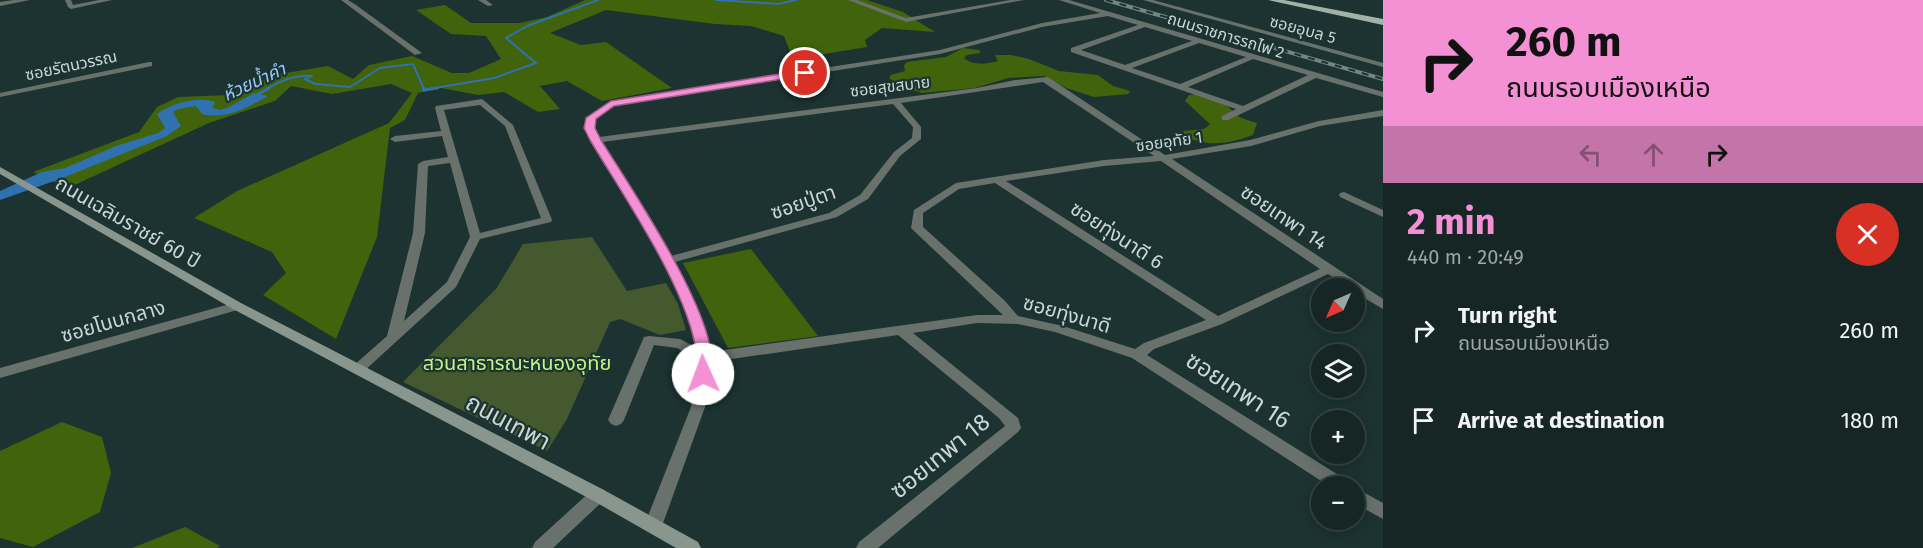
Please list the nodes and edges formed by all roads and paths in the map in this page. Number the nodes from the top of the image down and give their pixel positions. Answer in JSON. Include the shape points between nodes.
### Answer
{"nodes":[{"id":1,"x":27,"y":0,"type":"edge"},
{"id":2,"x":68,"y":0,"type":"edge"},
{"id":3,"x":109,"y":0,"type":"edge"},
{"id":4,"x":344,"y":0,"type":"edge"},
{"id":5,"x":481,"y":0,"type":"edge"},
{"id":6,"x":850,"y":0,"type":"edge"},
{"id":7,"x":1021,"y":0,"type":"edge"},
{"id":8,"x":1062,"y":0,"type":"edge"},
{"id":9,"x":1146,"y":0,"type":"edge"},
{"id":10,"x":1272,"y":0,"type":"edge"},
{"id":11,"x":0,"y":4,"type":"edge"},
{"id":12,"x":490,"y":5,"type":"dead end"},
{"id":13,"x":1107,"y":14,"type":"junction"},
{"id":14,"x":1383,"y":22,"type":"edge"},
{"id":15,"x":1144,"y":25,"type":"junction"},
{"id":16,"x":1198,"y":41,"type":"junction"},
{"id":17,"x":418,"y":53,"type":"dead end"},
{"id":18,"x":1251,"y":57,"type":"junction"},
{"id":19,"x":149,"y":64,"type":"dead end"},
{"id":20,"x":1383,"y":65,"type":"edge"},
{"id":21,"x":1125,"y":68,"type":"junction"},
{"id":22,"x":1315,"y":75,"type":"junction"},
{"id":23,"x":1181,"y":87,"type":"junction"},
{"id":24,"x":0,"y":95,"type":"edge"},
{"id":25,"x":1383,"y":95,"type":"edge"},
{"id":26,"x":895,"y":101,"type":"junction"},
{"id":27,"x":1243,"y":109,"type":"junction"},
{"id":28,"x":1383,"y":113,"type":"edge"},
{"id":29,"x":1226,"y":117,"type":"dead end"},
{"id":30,"x":445,"y":133,"type":"junction"},
{"id":31,"x":395,"y":139,"type":"dead end"},
{"id":32,"x":596,"y":140,"type":"junction"},
{"id":33,"x":1164,"y":158,"type":"junction"},
{"id":34,"x":454,"y":159,"type":"junction"},
{"id":35,"x":0,"y":170,"type":"edge"},
{"id":36,"x":997,"y":180,"type":"junction"},
{"id":37,"x":1344,"y":195,"type":"dead end"},
{"id":38,"x":1383,"y":214,"type":"edge"},
{"id":39,"x":476,"y":237,"type":"junction"},
{"id":40,"x":668,"y":260,"type":"junction"},
{"id":41,"x":1329,"y":269,"type":"junction"},
{"id":42,"x":1383,"y":305,"type":"edge"},
{"id":43,"x":237,"y":306,"type":"junction"},
{"id":44,"x":1012,"y":317,"type":"junction"},
{"id":45,"x":1217,"y":321,"type":"junction"},
{"id":46,"x":902,"y":331,"type":"junction"},
{"id":47,"x":393,"y":337,"type":"junction"},
{"id":48,"x":1137,"y":355,"type":"junction"},
{"id":49,"x":705,"y":358,"type":"junction"},
{"id":50,"x":358,"y":369,"type":"junction"},
{"id":51,"x":0,"y":373,"type":"edge"},
{"id":52,"x":616,"y":420,"type":"dead end"},
{"id":53,"x":1326,"y":476,"type":"edge"},
{"id":54,"x":598,"y":495,"type":"junction"},
{"id":55,"x":1365,"y":501,"type":"edge"},
{"id":56,"x":1383,"y":512,"type":"edge"},
{"id":57,"x":653,"y":526,"type":"junction"},
{"id":58,"x":541,"y":548,"type":"edge"},
{"id":59,"x":692,"y":548,"type":"edge"},
{"id":60,"x":865,"y":548,"type":"edge"}],
"edges":[{"from":1,"to":11,"type":"street"},
{"from":2,"to":3,"type":"street","via":[[71,7]]},
{"from":4,"to":17,"type":"street"},
{"from":5,"to":12,"type":"street"},
{"from":6,"to":7,"type":"street","via":[[906,20]]},
{"from":8,"to":13,"type":"street","name":"ถนนราชการรถไฟ 2"},
{"from":9,"to":20,"type":"street","name":"ซอยอุบล 5"},
{"from":10,"to":14,"type":"main road"},
{"from":13,"to":15,"type":"street","name":"ถนนราชการรถไฟ 2"},
{"from":13,"to":32,"type":"street","via":[[1042,25],[940,52],[611,104],[591,118],[590,128]]},
{"from":15,"to":16,"type":"street","name":"ถนนราชการรถไฟ 2"},
{"from":15,"to":21,"type":"street","via":[[1074,50]]},
{"from":16,"to":18,"type":"street","name":"ถนนราชการรถไฟ 2"},
{"from":16,"to":21,"type":"street"},
{"from":18,"to":22,"type":"street","name":"ถนนราชการรถไฟ 2"},
{"from":18,"to":23,"type":"street"},
{"from":19,"to":24,"type":"street","name":"ซอยรัตนวรรณ"},
{"from":21,"to":23,"type":"street"},
{"from":22,"to":25,"type":"street","name":"ถนนราชการรถไฟ 2"},
{"from":22,"to":27,"type":"street"},
{"from":23,"to":27,"type":"street"},
{"from":26,"to":32,"type":"street","name":"ซอยสุขสบาย"},
{"from":26,"to":33,"type":"street","name":"ซอยสุขสบาย","via":[[1046,79]]},
{"from":26,"to":40,"type":"street","name":"ซอยปู่ตา","via":[[916,127],[916,140],[897,154],[864,197],[833,215]]},
{"from":27,"to":29,"type":"street"},
{"from":28,"to":33,"type":"street","name":"ซอยอุทัย 1"},
{"from":30,"to":31,"type":"street"},
{"from":30,"to":34,"type":"street"},
{"from":30,"to":39,"type":"street","via":[[439,108],[482,102],[509,125],[548,220]]},
{"from":32,"to":40,"type":"street"},
{"from":33,"to":36,"type":"street","name":"ซอยอุทัย 1"},
{"from":33,"to":41,"type":"street","name":"ซอยเทพา 14"},
{"from":34,"to":39,"type":"street"},
{"from":34,"to":47,"type":"street","via":[[423,164],[419,233]]},
{"from":35,"to":43,"type":"street","name":"ถนนเฉลิมราชย์ 60 ปี"},
{"from":36,"to":44,"type":"street","name":"ซอยอุทัย 1","via":[[956,186],[918,212],[917,228]]},
{"from":36,"to":45,"type":"street","name":"ซอยทุ่งนาดี 6"},
{"from":37,"to":38,"type":"street"},
{"from":39,"to":47,"type":"street","via":[[452,284]]},
{"from":40,"to":49,"type":"street","via":[[694,315]]},
{"from":41,"to":42,"type":"street","name":"ซอยเทพา 14"},
{"from":41,"to":45,"type":"street"},
{"from":43,"to":50,"type":"street","name":"ถนนเทพา"},
{"from":43,"to":51,"type":"street","name":"ซอยโนนกลาง"},
{"from":44,"to":46,"type":"street","name":"ซอยทุ่งนาดี"},
{"from":44,"to":48,"type":"street","name":"ซอยทุ่งนาดี"},
{"from":45,"to":48,"type":"street","via":[[1149,346]]},
{"from":46,"to":49,"type":"street","name":"ซอยทุ่งนาดี"},
{"from":46,"to":60,"type":"street","name":"ซอยเทพา 18","via":[[1004,414],[1013,428]]},
{"from":47,"to":50,"type":"street"},
{"from":48,"to":53,"type":"street","name":"ซอยเทพา 16"},
{"from":49,"to":52,"type":"street","via":[[680,344],[649,340]]},
{"from":49,"to":57,"type":"street","via":[[698,407]]},
{"from":50,"to":54,"type":"street","name":"ถนนเทพา"},
{"from":54,"to":57,"type":"street","name":"ถนนเทพา"},
{"from":54,"to":58,"type":"street"},
{"from":55,"to":56,"type":"street"},
{"from":57,"to":59,"type":"street","name":"ถนนเทพา"}]}
